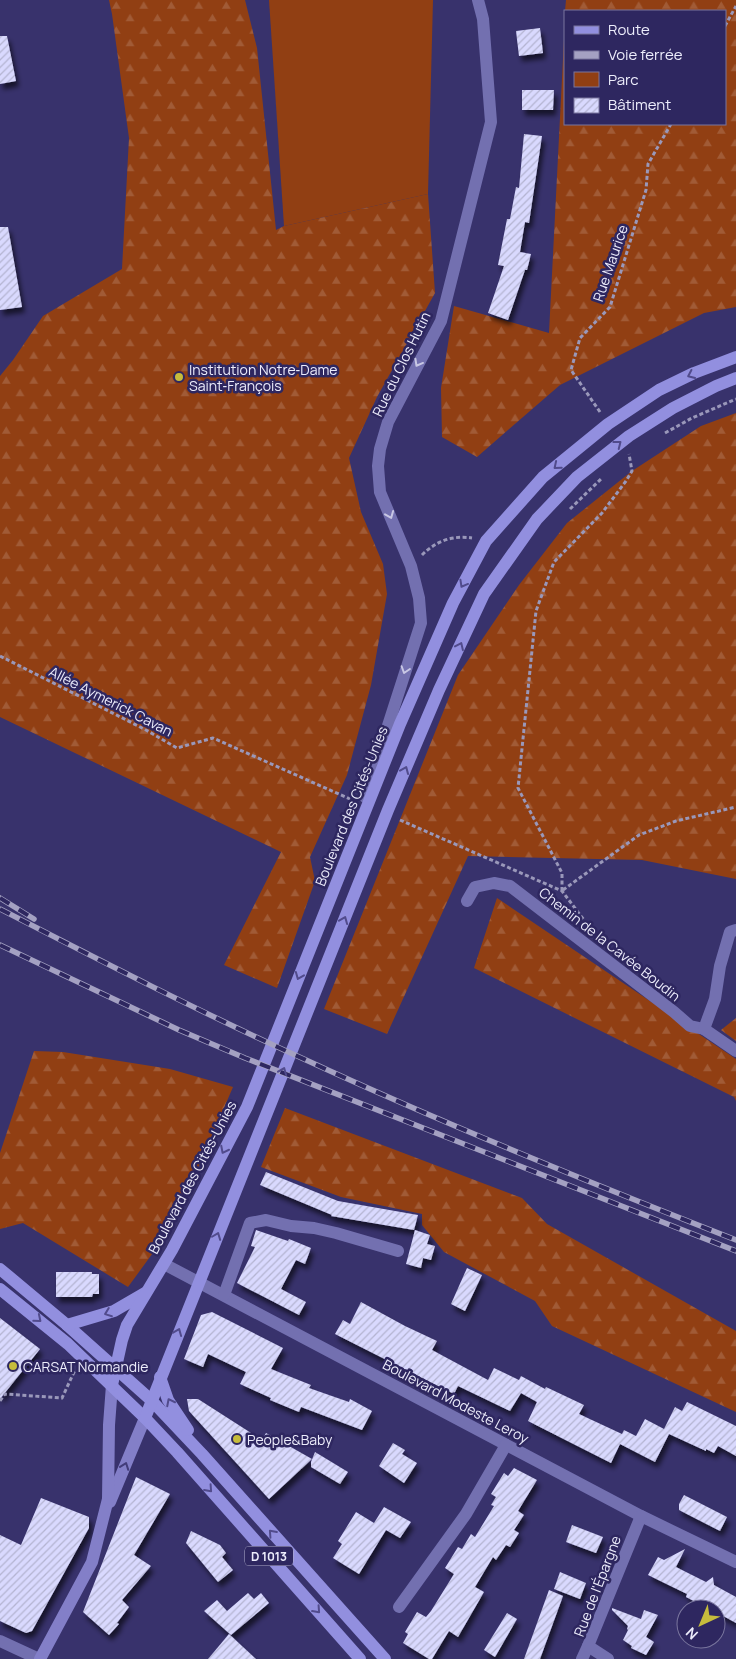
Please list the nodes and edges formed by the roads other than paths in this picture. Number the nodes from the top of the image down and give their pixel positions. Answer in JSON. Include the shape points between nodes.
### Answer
{"nodes":[{"id":1,"x":478,"y":0,"type":"edge"},
{"id":2,"x":736,"y":357,"type":"edge"},
{"id":3,"x":736,"y":378,"type":"edge"},
{"id":4,"x":349,"y":850,"type":"junction"},
{"id":5,"x":467,"y":901,"type":"dead end"},
{"id":6,"x":736,"y":930,"type":"edge"},
{"id":7,"x":704,"y":1029,"type":"junction"},
{"id":8,"x":736,"y":1051,"type":"edge"},
{"id":9,"x":398,"y":1251,"type":"dead end"},
{"id":10,"x":164,"y":1264,"type":"junction"},
{"id":11,"x":0,"y":1269,"type":"edge"},
{"id":12,"x":199,"y":1282,"type":"junction"},
{"id":13,"x":0,"y":1289,"type":"edge"},
{"id":14,"x":146,"y":1293,"type":"junction"},
{"id":15,"x":224,"y":1296,"type":"junction"},
{"id":16,"x":67,"y":1325,"type":"junction"},
{"id":17,"x":115,"y":1368,"type":"junction"},
{"id":18,"x":160,"y":1377,"type":"junction"},
{"id":19,"x":112,"y":1385,"type":"junction"},
{"id":20,"x":151,"y":1400,"type":"junction"},
{"id":21,"x":145,"y":1418,"type":"junction"},
{"id":22,"x":506,"y":1445,"type":"junction"},
{"id":23,"x":202,"y":1454,"type":"junction"},
{"id":24,"x":106,"y":1511,"type":"junction"},
{"id":25,"x":641,"y":1516,"type":"junction"},
{"id":26,"x":736,"y":1562,"type":"edge"},
{"id":27,"x":399,"y":1607,"type":"dead end"},
{"id":28,"x":0,"y":1641,"type":"edge"},
{"id":29,"x":588,"y":1646,"type":"junction"},
{"id":30,"x":40,"y":1659,"type":"edge"},
{"id":31,"x":360,"y":1659,"type":"edge"},
{"id":32,"x":385,"y":1659,"type":"edge"},
{"id":33,"x":582,"y":1659,"type":"edge"},
{"id":34,"x":608,"y":1659,"type":"edge"}],
"edges":[{"from":1,"to":4,"type":"street","name":"Rue du Clos Hutin","one_way":true,"via":[[483,19],[491,122],[441,321],[388,422],[378,466],[380,492],[411,566],[420,598],[421,623]]},
{"from":2,"to":4,"type":"main road","name":"Boulevard des Cités-Unies","one_way":true,"via":[[659,390],[608,424],[544,477],[486,541],[453,603]]},
{"from":12,"to":3,"type":"main road","one_way":true,"via":[[388,810],[484,594],[537,519],[576,477],[629,436],[673,408]]},
{"from":4,"to":10,"type":"main road","name":"Boulevard des Cités-Unies","one_way":true,"via":[[247,1107]]},
{"from":5,"to":7,"type":"street","name":"Chemin de la Cavée Boudin","via":[[475,887],[494,883],[510,886],[690,1026]]},
{"from":6,"to":7,"type":"street","via":[[730,932],[715,998]]},
{"from":7,"to":8,"type":"street","name":"Chemin de la Cavée Boudin"},
{"from":9,"to":15,"type":"street","via":[[314,1228],[266,1220],[250,1223]]},
{"from":10,"to":12,"type":"street","name":"Boulevard Modeste Leroy"},
{"from":10,"to":14,"type":"main road","name":"Boulevard des Cités-Unies"},
{"from":11,"to":16,"type":"main road","number":"D 1013"},
{"from":12,"to":15,"type":"street","name":"Boulevard Modeste Leroy"},
{"from":18,"to":12,"type":"main road","one_way":true},
{"from":13,"to":19,"type":"main road","number":"D 1013","one_way":true},
{"from":14,"to":16,"type":"main road","one_way":true,"via":[[114,1311]]},
{"from":14,"to":17,"type":"main road","name":"Boulevard des Cités-Unies","via":[[127,1325]]},
{"from":15,"to":22,"type":"street","name":"Boulevard Modeste Leroy"},
{"from":16,"to":17,"type":"main road","number":"D 1013"},
{"from":17,"to":19,"type":"main road","name":"Boulevard des Cités-Unies"},
{"from":17,"to":20,"type":"main road","number":"D 1013"},
{"from":18,"to":20,"type":"main road"},
{"from":23,"to":18,"type":"main road","one_way":true,"via":[[168,1400]]},
{"from":19,"to":21,"type":"main road","number":"D 1013"},
{"from":19,"to":24,"type":"main road"},
{"from":20,"to":21,"type":"main road"},
{"from":20,"to":23,"type":"main road","number":"D 1013"},
{"from":24,"to":21,"type":"main road","one_way":true},
{"from":21,"to":31,"type":"main road","number":"D 1013","one_way":true},
{"from":22,"to":25,"type":"street","name":"Boulevard Modeste Leroy"},
{"from":22,"to":27,"type":"street","via":[[466,1514]]},
{"from":32,"to":23,"type":"main road","number":"D 1013","one_way":true},
{"from":24,"to":30,"type":"main road","via":[[92,1562]]},
{"from":25,"to":26,"type":"street","name":"Boulevard Modeste Leroy"},
{"from":25,"to":29,"type":"street","name":"Rue de l'Épargne"},
{"from":28,"to":30,"type":"street"},
{"from":29,"to":33,"type":"street"},
{"from":29,"to":34,"type":"street","name":"Rue de l'Épargne"}]}
